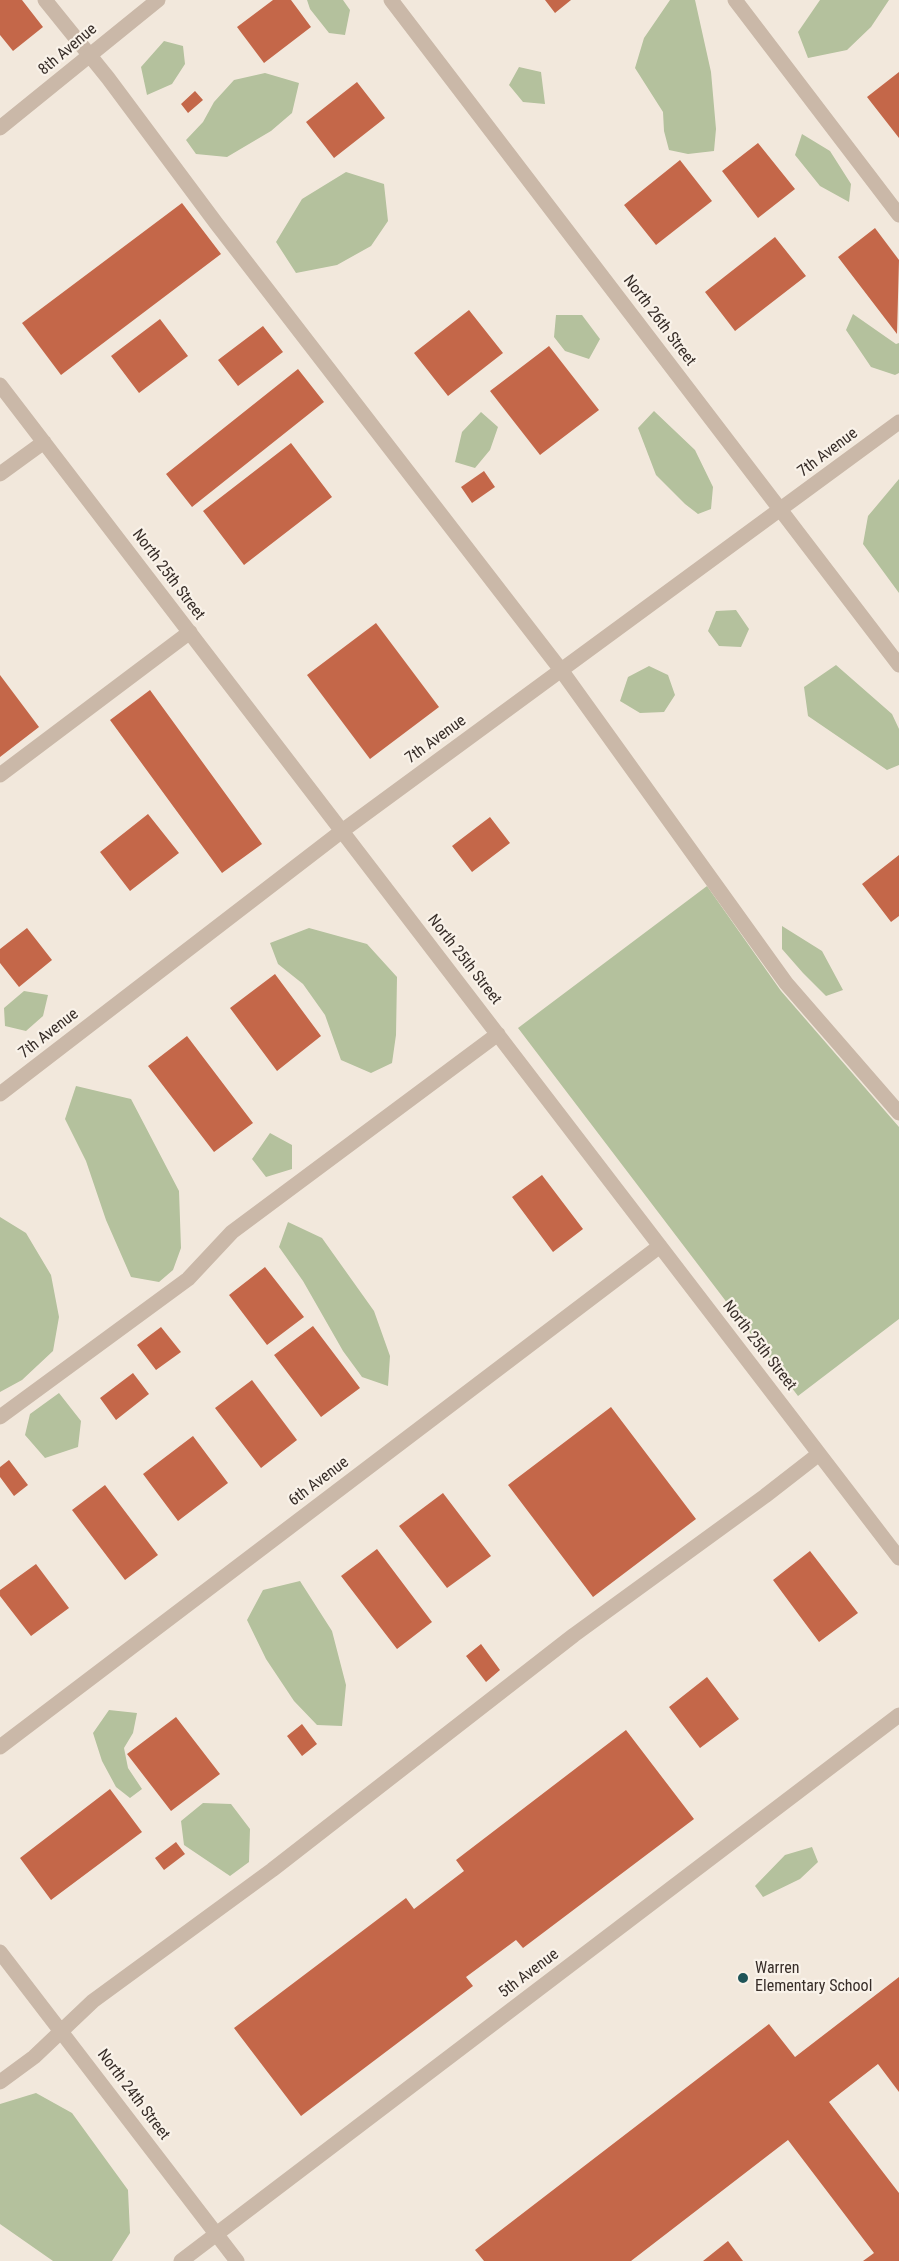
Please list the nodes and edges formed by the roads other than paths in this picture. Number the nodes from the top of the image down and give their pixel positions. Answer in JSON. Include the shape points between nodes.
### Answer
{"nodes":[{"id":1,"x":45,"y":0,"type":"edge"},
{"id":2,"x":158,"y":0,"type":"edge"},
{"id":3,"x":391,"y":0,"type":"edge"},
{"id":4,"x":735,"y":0,"type":"edge"},
{"id":5,"x":89,"y":55,"type":"junction"},
{"id":6,"x":0,"y":128,"type":"edge"},
{"id":7,"x":899,"y":215,"type":"edge"},
{"id":8,"x":0,"y":385,"type":"edge"},
{"id":9,"x":899,"y":422,"type":"edge"},
{"id":10,"x":44,"y":442,"type":"junction"},
{"id":11,"x":0,"y":474,"type":"edge"},
{"id":12,"x":781,"y":510,"type":"junction"},
{"id":13,"x":190,"y":632,"type":"junction"},
{"id":14,"x":899,"y":665,"type":"edge"},
{"id":15,"x":561,"y":670,"type":"junction"},
{"id":16,"x":0,"y":776,"type":"edge"},
{"id":17,"x":342,"y":831,"type":"junction"},
{"id":18,"x":498,"y":1034,"type":"junction"},
{"id":19,"x":0,"y":1094,"type":"edge"},
{"id":20,"x":899,"y":1113,"type":"edge"},
{"id":21,"x":660,"y":1246,"type":"junction"},
{"id":22,"x":0,"y":1417,"type":"edge"},
{"id":23,"x":819,"y":1454,"type":"junction"},
{"id":24,"x":899,"y":1558,"type":"edge"},
{"id":25,"x":899,"y":1715,"type":"edge"},
{"id":26,"x":0,"y":1747,"type":"edge"},
{"id":27,"x":0,"y":1952,"type":"edge"},
{"id":28,"x":61,"y":2031,"type":"junction"},
{"id":29,"x":0,"y":2082,"type":"edge"},
{"id":30,"x":216,"y":2234,"type":"junction"},
{"id":31,"x":181,"y":2261,"type":"edge"},
{"id":32,"x":237,"y":2261,"type":"edge"}],
"edges":[{"from":1,"to":5,"type":"street"},
{"from":2,"to":5,"type":"street","name":"8th Avenue"},
{"from":3,"to":12,"type":"street","name":"North 26th Street"},
{"from":4,"to":7,"type":"street"},
{"from":5,"to":6,"type":"street","name":"8th Avenue"},
{"from":5,"to":15,"type":"street"},
{"from":8,"to":10,"type":"street","name":"North 25th Street"},
{"from":9,"to":12,"type":"street","name":"7th Avenue"},
{"from":10,"to":11,"type":"street"},
{"from":10,"to":13,"type":"street","name":"North 25th Street"},
{"from":12,"to":14,"type":"street","name":"North 26th Street"},
{"from":12,"to":15,"type":"street","name":"7th Avenue"},
{"from":13,"to":16,"type":"street"},
{"from":13,"to":17,"type":"street","name":"North 25th Street"},
{"from":15,"to":17,"type":"street","name":"7th Avenue"},
{"from":15,"to":20,"type":"street","via":[[786,983]]},
{"from":17,"to":18,"type":"street","name":"North 25th Street"},
{"from":17,"to":19,"type":"street","name":"7th Avenue"},
{"from":18,"to":21,"type":"street","name":"North 25th Street"},
{"from":18,"to":22,"type":"street","via":[[232,1232],[188,1280]]},
{"from":21,"to":23,"type":"street","name":"North 25th Street"},
{"from":21,"to":26,"type":"street","name":"6th Avenue"},
{"from":23,"to":24,"type":"street","name":"North 25th Street"},
{"from":23,"to":28,"type":"street","via":[[574,1635],[272,1870],[93,2001]]},
{"from":25,"to":30,"type":"street","name":"5th Avenue"},
{"from":27,"to":28,"type":"street","name":"North 24th Street"},
{"from":28,"to":29,"type":"street"},
{"from":28,"to":30,"type":"street","name":"North 24th Street"},
{"from":30,"to":31,"type":"street","name":"5th Avenue"},
{"from":30,"to":32,"type":"street","name":"North 24th Street"}]}
